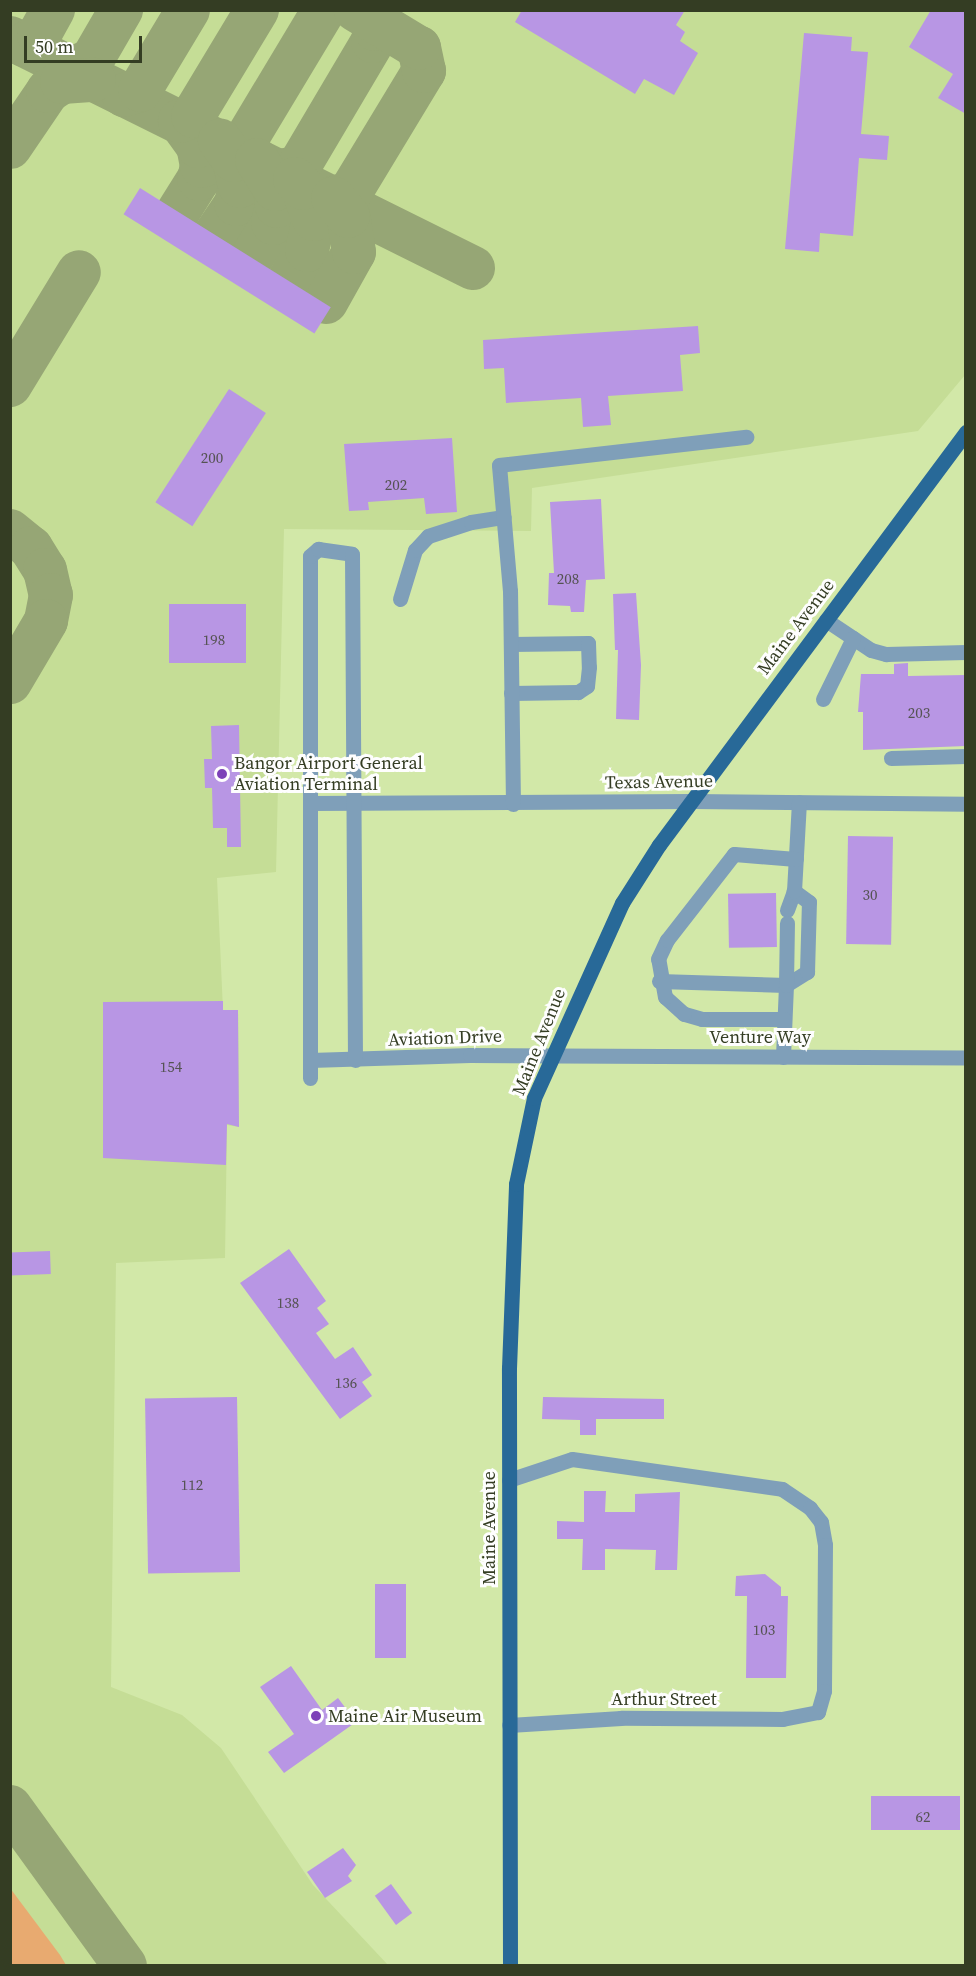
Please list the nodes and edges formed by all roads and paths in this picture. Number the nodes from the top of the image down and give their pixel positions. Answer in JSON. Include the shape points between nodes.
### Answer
{"nodes":[{"id":1,"x":966,"y":432,"type":"edge"},
{"id":2,"x":746,"y":437,"type":"dead end"},
{"id":3,"x":504,"y":517,"type":"junction"},
{"id":4,"x":400,"y":599,"type":"dead end"},
{"id":5,"x":826,"y":620,"type":"junction"},
{"id":6,"x":853,"y":638,"type":"junction"},
{"id":7,"x":511,"y":644,"type":"junction"},
{"id":8,"x":966,"y":652,"type":"edge"},
{"id":9,"x":511,"y":693,"type":"junction"},
{"id":10,"x":824,"y":699,"type":"dead end"},
{"id":11,"x":966,"y":756,"type":"edge"},
{"id":12,"x":891,"y":758,"type":"dead end"},
{"id":13,"x":692,"y":801,"type":"junction"},
{"id":14,"x":799,"y":802,"type":"junction"},
{"id":15,"x":310,"y":803,"type":"junction"},
{"id":16,"x":354,"y":803,"type":"junction"},
{"id":17,"x":513,"y":804,"type":"junction"},
{"id":18,"x":966,"y":804,"type":"edge"},
{"id":19,"x":796,"y":859,"type":"junction"},
{"id":20,"x":794,"y":891,"type":"junction"},
{"id":21,"x":660,"y":981,"type":"junction"},
{"id":22,"x":786,"y":985,"type":"junction"},
{"id":23,"x":784,"y":1019,"type":"junction"},
{"id":24,"x":554,"y":1056,"type":"junction"},
{"id":25,"x":783,"y":1057,"type":"junction"},
{"id":26,"x":966,"y":1058,"type":"edge"},
{"id":27,"x":310,"y":1060,"type":"junction"},
{"id":28,"x":355,"y":1060,"type":"junction"},
{"id":29,"x":310,"y":1078,"type":"dead end"},
{"id":30,"x":509,"y":1480,"type":"junction"},
{"id":31,"x":509,"y":1725,"type":"junction"},
{"id":32,"x":510,"y":1965,"type":"edge"}],
"edges":[{"from":1,"to":5,"type":"main road","name":"Maine Avenue"},
{"from":2,"to":3,"type":"street","via":[[499,465]]},
{"from":3,"to":4,"type":"street","via":[[471,522],[428,537],[415,550]]},
{"from":3,"to":7,"type":"street"},
{"from":5,"to":6,"type":"street"},
{"from":5,"to":13,"type":"main road","name":"Maine Avenue"},
{"from":6,"to":8,"type":"street","via":[[886,654]]},
{"from":6,"to":10,"type":"street"},
{"from":7,"to":9,"type":"street"},
{"from":7,"to":9,"type":"street","via":[[588,643],[589,667],[586,686],[578,692]]},
{"from":9,"to":17,"type":"street"},
{"from":11,"to":12,"type":"street"},
{"from":13,"to":14,"type":"street","name":"Texas Avenue"},
{"from":13,"to":17,"type":"street","name":"Texas Avenue"},
{"from":13,"to":24,"type":"main road","name":"Maine Avenue","via":[[622,903]]},
{"from":14,"to":18,"type":"street","name":"Texas Avenue"},
{"from":14,"to":19,"type":"street"},
{"from":15,"to":16,"type":"street","name":"Texas Avenue"},
{"from":15,"to":16,"type":"street","via":[[310,556],[318,549],[352,554]]},
{"from":15,"to":27,"type":"street"},
{"from":16,"to":17,"type":"street","name":"Texas Avenue"},
{"from":16,"to":28,"type":"street"},
{"from":19,"to":20,"type":"street"},
{"from":19,"to":21,"type":"street","via":[[734,854],[667,940],[658,959]]},
{"from":20,"to":22,"type":"street","via":[[787,916]]},
{"from":20,"to":22,"type":"street","via":[[809,902],[807,972]]},
{"from":21,"to":22,"type":"street"},
{"from":21,"to":23,"type":"street","via":[[665,997],[684,1014],[702,1019]]},
{"from":22,"to":23,"type":"street"},
{"from":23,"to":25,"type":"street"},
{"from":24,"to":25,"type":"street","name":"Venture Way"},
{"from":24,"to":28,"type":"street","name":"Aviation Drive"},
{"from":24,"to":30,"type":"main road","name":"Maine Avenue","via":[[534,1098],[516,1184]]},
{"from":25,"to":26,"type":"street","name":"Venture Way"},
{"from":27,"to":28,"type":"street","name":"Aviation Drive"},
{"from":27,"to":29,"type":"street"},
{"from":30,"to":31,"type":"main road","name":"Maine Avenue"},
{"from":30,"to":31,"type":"street","name":"Arthur Street","via":[[572,1459],[782,1489],[799,1498],[821,1522],[825,1545],[824,1691],[819,1712],[783,1719],[621,1718]]},
{"from":31,"to":32,"type":"main road","name":"Maine Avenue"}]}
